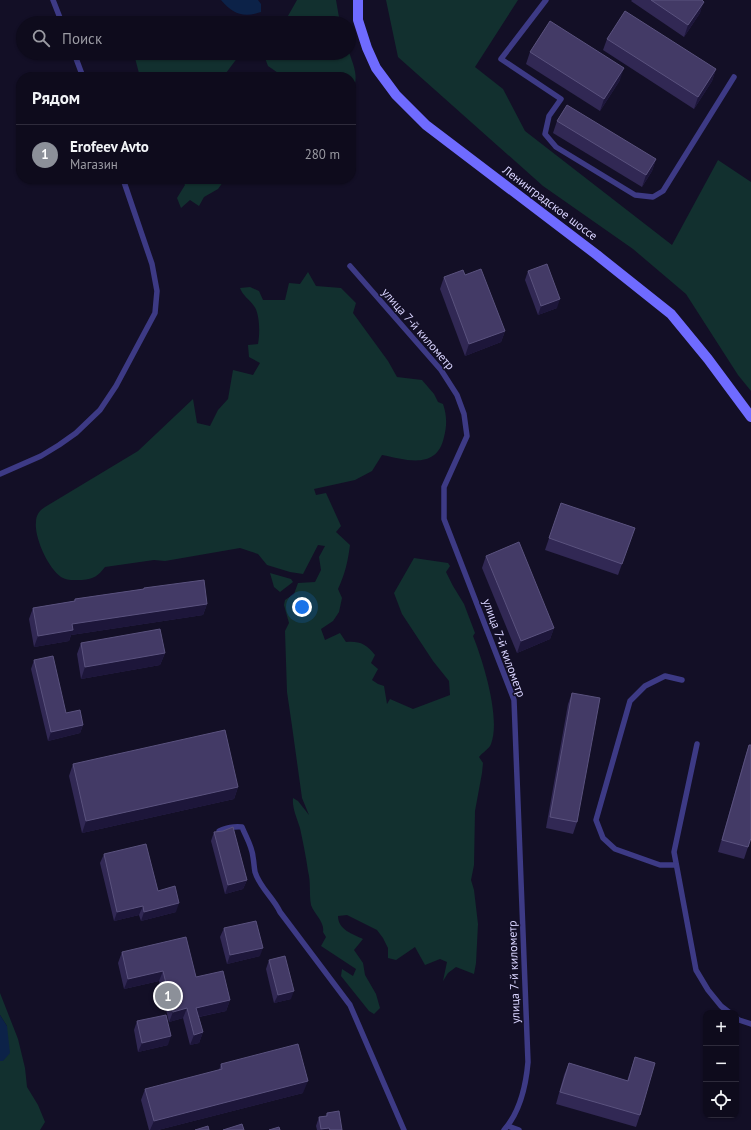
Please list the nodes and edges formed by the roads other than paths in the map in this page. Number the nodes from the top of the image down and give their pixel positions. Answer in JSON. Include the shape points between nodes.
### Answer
{"nodes":[{"id":1,"x":53,"y":0,"type":"edge"},
{"id":2,"x":358,"y":0,"type":"edge"},
{"id":3,"x":546,"y":0,"type":"edge"},
{"id":4,"x":59,"y":16,"type":"edge"},
{"id":5,"x":77,"y":60,"type":"edge"},
{"id":6,"x":81,"y":72,"type":"edge"},
{"id":7,"x":734,"y":77,"type":"dead end"},
{"id":8,"x":125,"y":184,"type":"edge"},
{"id":9,"x":350,"y":266,"type":"dead end"},
{"id":10,"x":751,"y":417,"type":"edge"},
{"id":11,"x":0,"y":474,"type":"edge"},
{"id":12,"x":682,"y":680,"type":"dead end"},
{"id":13,"x":697,"y":744,"type":"dead end"},
{"id":14,"x":220,"y":836,"type":"edge"},
{"id":15,"x":676,"y":865,"type":"junction"},
{"id":16,"x":726,"y":1010,"type":"edge"},
{"id":17,"x":739,"y":1020,"type":"edge"},
{"id":18,"x":751,"y":1024,"type":"edge"},
{"id":19,"x":506,"y":1128,"type":"edge"},
{"id":20,"x":404,"y":1130,"type":"edge"},
{"id":21,"x":519,"y":1130,"type":"edge"}],
"edges":[{"from":1,"to":4,"type":"lane"},
{"from":2,"to":10,"type":"main road","name":"Ленинградское шоссе","via":[[358,20],[367,48],[376,68],[396,95],[426,125],[671,314]]},
{"from":3,"to":7,"type":"lane","via":[[501,59],[561,99],[549,116],[546,134],[556,147],[635,195],[653,197],[663,191]]},
{"from":5,"to":6,"type":"lane"},
{"from":8,"to":11,"type":"lane","via":[[152,264],[157,291],[155,313],[116,386],[100,410],[59,445]]},
{"from":9,"to":19,"type":"lane","name":"улица 7-й километр","via":[[441,370],[457,395],[464,414],[467,436],[444,487],[444,519],[514,700],[528,1062],[527,1079],[519,1104]]},
{"from":12,"to":15,"type":"lane","via":[[665,676],[645,686],[630,701],[596,820],[603,838],[615,849],[660,865]]},
{"from":13,"to":15,"type":"lane","via":[[674,852]]},
{"from":14,"to":20,"type":"lane","via":[[219,831],[235,826],[242,827],[250,844],[255,871],[262,887],[350,1005]]},
{"from":15,"to":16,"type":"lane","via":[[696,970],[708,990]]},
{"from":17,"to":18,"type":"lane"},
{"from":19,"to":21,"type":"lane"}]}
